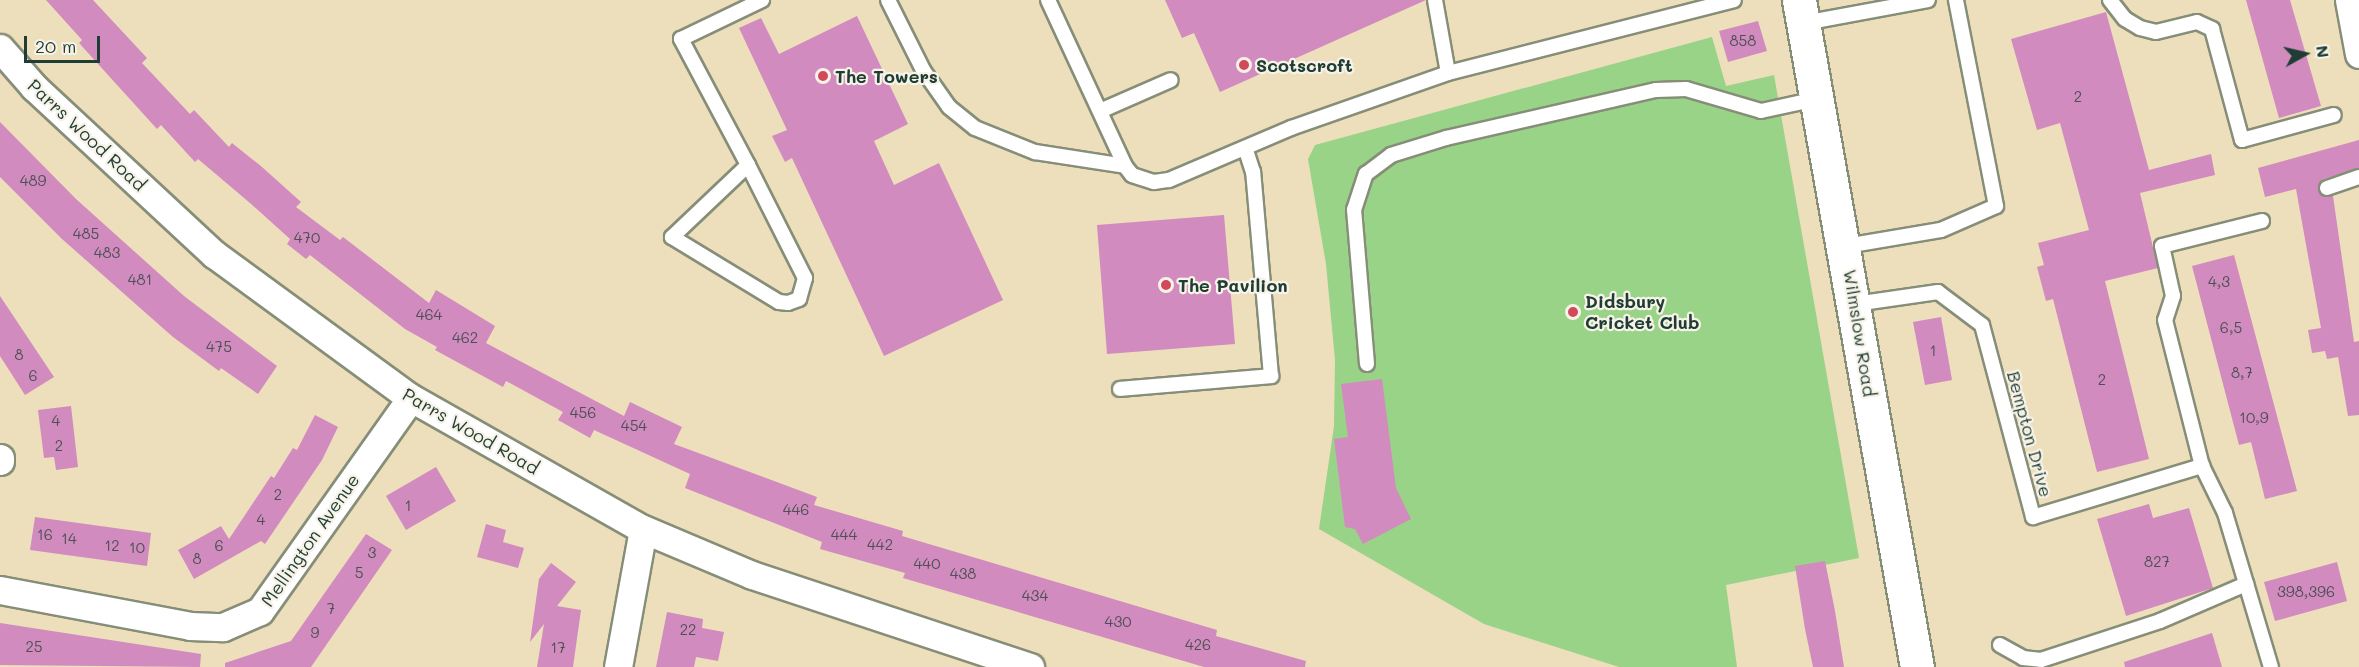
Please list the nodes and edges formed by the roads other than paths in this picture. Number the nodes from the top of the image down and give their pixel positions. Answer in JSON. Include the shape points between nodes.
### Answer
{"nodes":[{"id":1,"x":762,"y":0,"type":"edge"},
{"id":2,"x":888,"y":0,"type":"edge"},
{"id":3,"x":1048,"y":0,"type":"edge"},
{"id":4,"x":1435,"y":0,"type":"edge"},
{"id":5,"x":1734,"y":0,"type":"edge"},
{"id":6,"x":1928,"y":0,"type":"edge"},
{"id":7,"x":1956,"y":0,"type":"edge"},
{"id":8,"x":2110,"y":0,"type":"edge"},
{"id":9,"x":2349,"y":0,"type":"edge"},
{"id":10,"x":1802,"y":11,"type":"edge"},
{"id":11,"x":0,"y":48,"type":"edge"},
{"id":12,"x":2359,"y":54,"type":"edge"},
{"id":13,"x":1448,"y":73,"type":"junction"},
{"id":14,"x":1171,"y":80,"type":"dead end"},
{"id":15,"x":1819,"y":98,"type":"junction"},
{"id":16,"x":1100,"y":111,"type":"junction"},
{"id":17,"x":2334,"y":115,"type":"dead end"},
{"id":18,"x":1245,"y":148,"type":"junction"},
{"id":19,"x":748,"y":165,"type":"junction"},
{"id":20,"x":1125,"y":166,"type":"junction"},
{"id":21,"x":2359,"y":177,"type":"edge"},
{"id":22,"x":2327,"y":188,"type":"dead end"},
{"id":23,"x":2262,"y":221,"type":"dead end"},
{"id":24,"x":1846,"y":246,"type":"junction"},
{"id":25,"x":1855,"y":304,"type":"junction"},
{"id":26,"x":1367,"y":364,"type":"dead end"},
{"id":27,"x":1120,"y":389,"type":"dead end"},
{"id":28,"x":411,"y":398,"type":"junction"},
{"id":29,"x":2202,"y":466,"type":"junction"},
{"id":30,"x":643,"y":529,"type":"junction"},
{"id":31,"x":2246,"y":584,"type":"junction"},
{"id":32,"x":0,"y":590,"type":"edge"},
{"id":33,"x":2000,"y":645,"type":"dead end"},
{"id":34,"x":618,"y":667,"type":"edge"},
{"id":35,"x":1030,"y":667,"type":"edge"},
{"id":36,"x":1917,"y":667,"type":"edge"},
{"id":37,"x":2271,"y":667,"type":"edge"}],
"edges":[{"from":1,"to":19,"type":"lane","via":[[681,39]]},
{"from":2,"to":20,"type":"lane","via":[[923,70],[949,107],[975,128],[1035,152]]},
{"from":3,"to":16,"type":"lane"},
{"from":4,"to":13,"type":"lane"},
{"from":5,"to":13,"type":"lane"},
{"from":6,"to":10,"type":"lane"},
{"from":7,"to":24,"type":"lane","via":[[1996,206],[1941,230]]},
{"from":8,"to":17,"type":"lane","via":[[2125,19],[2140,28],[2156,32],[2197,22],[2212,29],[2242,140]]},
{"from":9,"to":12,"type":"street"},
{"from":10,"to":15,"type":"main road","name":"Wilmslow Road"},
{"from":11,"to":28,"type":"street","name":"Parrs Wood Road","via":[[34,87],[214,254]]},
{"from":13,"to":18,"type":"lane"},
{"from":14,"to":16,"type":"lane"},
{"from":15,"to":24,"type":"main road","name":"Wilmslow Road"},
{"from":15,"to":26,"type":"lane","via":[[1761,111],[1686,89],[1656,90],[1446,138],[1391,155],[1366,174],[1354,210]]},
{"from":16,"to":20,"type":"lane"},
{"from":18,"to":20,"type":"lane","via":[[1154,183],[1132,175]]},
{"from":18,"to":27,"type":"lane","via":[[1253,172],[1271,376]]},
{"from":19,"to":19,"type":"lane","via":[[805,278],[799,299],[788,303],[779,302],[672,237]]},
{"from":21,"to":22,"type":"lane"},
{"from":23,"to":29,"type":"lane","via":[[2162,246],[2173,296],[2164,320]]},
{"from":24,"to":25,"type":"main road","name":"Wilmslow Road"},
{"from":25,"to":29,"type":"lane","name":"Bempton Drive","via":[[1938,292],[1982,325],[2033,517]]},
{"from":25,"to":36,"type":"main road","name":"Wilmslow Road"},
{"from":28,"to":30,"type":"street","name":"Parrs Wood Road"},
{"from":28,"to":32,"type":"street","name":"Mellington Avenue","via":[[260,611],[223,627],[190,626]]},
{"from":29,"to":31,"type":"lane","via":[[2225,513]]},
{"from":30,"to":34,"type":"street"},
{"from":30,"to":35,"type":"street","name":"Parrs Wood Road","via":[[762,579]]},
{"from":31,"to":33,"type":"lane","via":[[2160,621],[2041,660],[2023,658]]},
{"from":31,"to":37,"type":"lane"}]}
